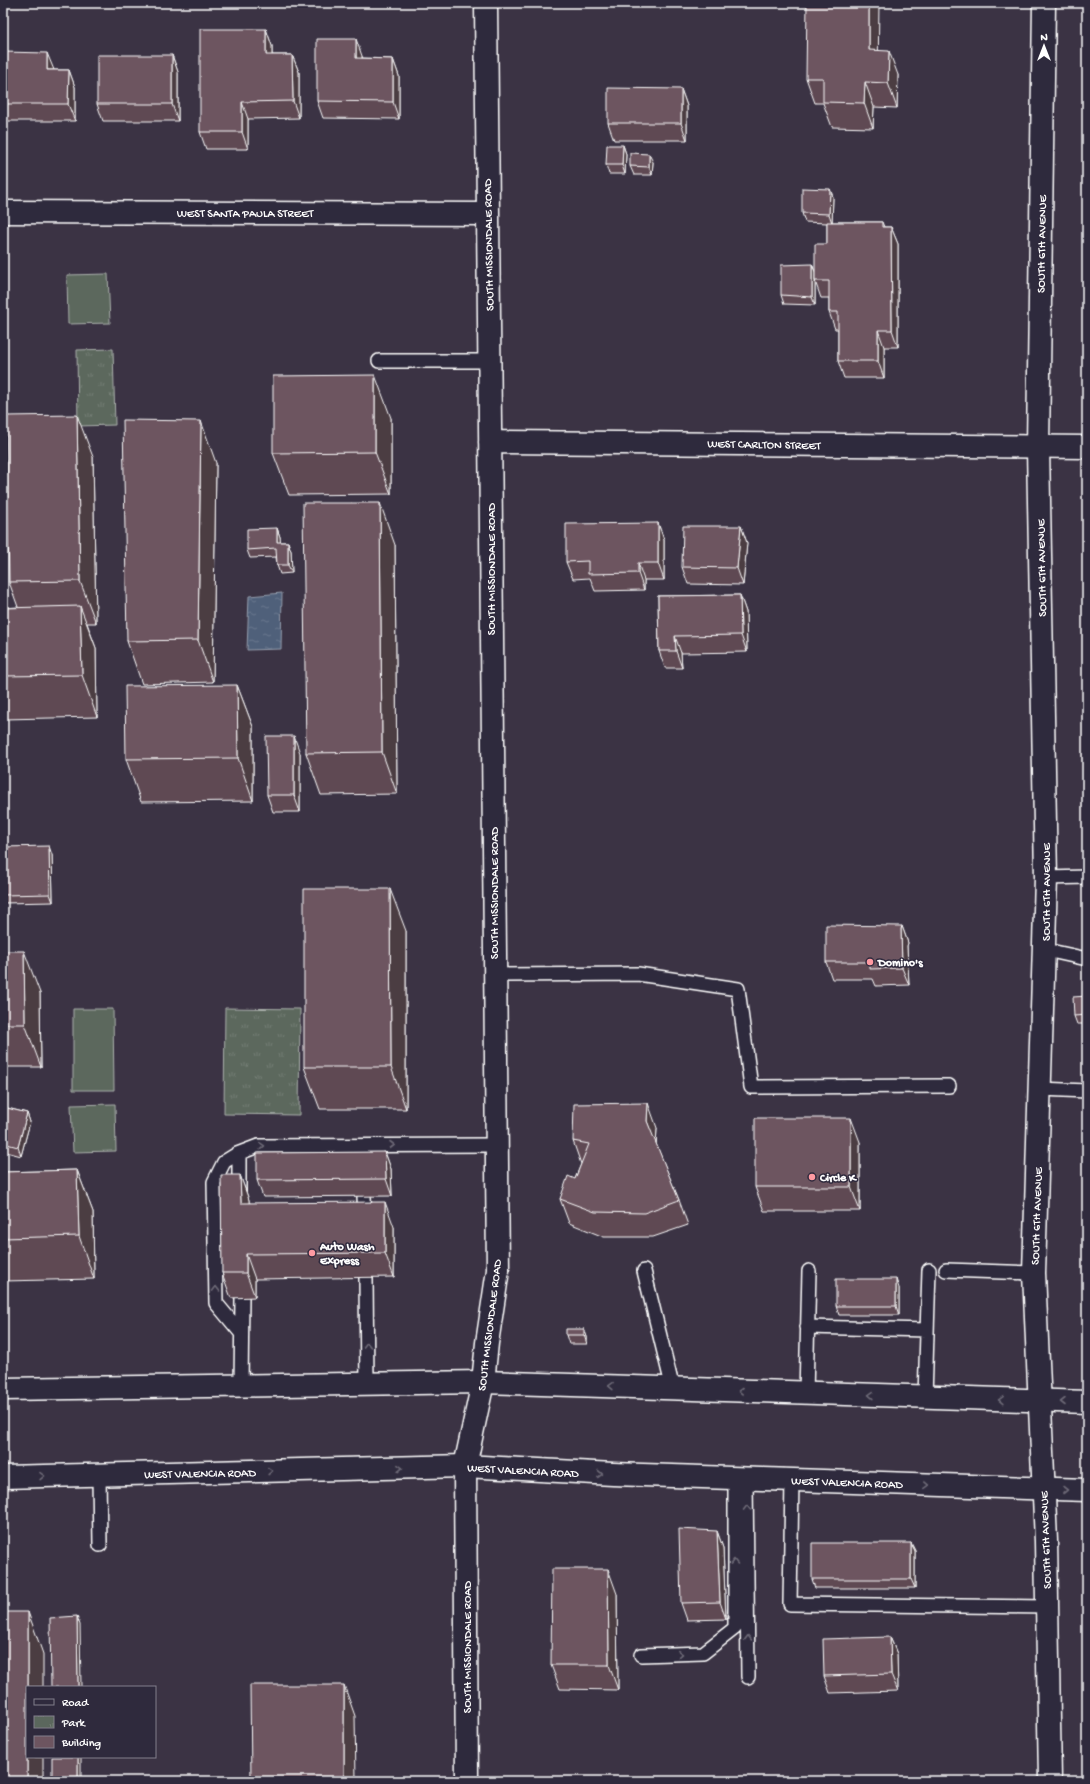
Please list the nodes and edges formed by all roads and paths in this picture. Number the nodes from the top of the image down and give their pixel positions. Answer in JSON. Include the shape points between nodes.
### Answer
{"nodes":[{"id":1,"x":486,"y":3,"type":"edge"},
{"id":2,"x":1044,"y":3,"type":"edge"},
{"id":3,"x":3,"y":212,"type":"edge"},
{"id":4,"x":488,"y":214,"type":"junction"},
{"id":5,"x":379,"y":361,"type":"dead end"},
{"id":6,"x":489,"y":361,"type":"junction"},
{"id":7,"x":490,"y":442,"type":"junction"},
{"id":8,"x":1038,"y":447,"type":"junction"},
{"id":9,"x":1087,"y":447,"type":"edge"},
{"id":10,"x":1087,"y":877,"type":"edge"},
{"id":11,"x":1046,"y":878,"type":"junction"},
{"id":12,"x":1046,"y":950,"type":"junction"},
{"id":13,"x":1087,"y":959,"type":"edge"},
{"id":14,"x":495,"y":975,"type":"junction"},
{"id":15,"x":948,"y":1086,"type":"dead end"},
{"id":16,"x":1040,"y":1089,"type":"junction"},
{"id":17,"x":1087,"y":1091,"type":"edge"},
{"id":18,"x":497,"y":1145,"type":"junction"},
{"id":19,"x":368,"y":1146,"type":"junction"},
{"id":20,"x":239,"y":1154,"type":"junction"},
{"id":21,"x":362,"y":1158,"type":"edge"},
{"id":22,"x":364,"y":1196,"type":"edge"},
{"id":23,"x":239,"y":1200,"type":"edge"},
{"id":24,"x":365,"y":1227,"type":"edge"},
{"id":25,"x":929,"y":1270,"type":"dead end"},
{"id":26,"x":946,"y":1270,"type":"dead end"},
{"id":27,"x":644,"y":1271,"type":"dead end"},
{"id":28,"x":809,"y":1271,"type":"dead end"},
{"id":29,"x":1034,"y":1273,"type":"junction"},
{"id":30,"x":366,"y":1278,"type":"dead end"},
{"id":31,"x":242,"y":1297,"type":"edge"},
{"id":32,"x":807,"y":1327,"type":"junction"},
{"id":33,"x":927,"y":1330,"type":"junction"},
{"id":34,"x":241,"y":1334,"type":"junction"},
{"id":35,"x":483,"y":1382,"type":"junction"},
{"id":36,"x":367,"y":1384,"type":"junction"},
{"id":37,"x":241,"y":1386,"type":"junction"},
{"id":38,"x":3,"y":1389,"type":"edge"},
{"id":39,"x":673,"y":1389,"type":"junction"},
{"id":40,"x":806,"y":1393,"type":"junction"},
{"id":41,"x":925,"y":1397,"type":"junction"},
{"id":42,"x":1040,"y":1402,"type":"junction"},
{"id":43,"x":1087,"y":1402,"type":"edge"},
{"id":44,"x":465,"y":1466,"type":"junction"},
{"id":45,"x":99,"y":1476,"type":"junction"},
{"id":46,"x":3,"y":1477,"type":"edge"},
{"id":47,"x":741,"y":1479,"type":"junction"},
{"id":48,"x":792,"y":1480,"type":"junction"},
{"id":49,"x":1044,"y":1490,"type":"junction"},
{"id":50,"x":1087,"y":1490,"type":"edge"},
{"id":51,"x":100,"y":1545,"type":"dead end"},
{"id":52,"x":1047,"y":1607,"type":"junction"},
{"id":53,"x":641,"y":1656,"type":"dead end"},
{"id":54,"x":748,"y":1676,"type":"dead end"},
{"id":55,"x":467,"y":1781,"type":"edge"},
{"id":56,"x":1050,"y":1781,"type":"edge"}],
"edges":[{"from":1,"to":4,"type":"street","name":"SOUTH MISSIONDALE ROAD"},
{"from":2,"to":8,"type":"street","name":"SOUTH 6TH AVENUE"},
{"from":3,"to":4,"type":"street","name":"WEST SANTA PAULA STREET"},
{"from":4,"to":6,"type":"street","name":"SOUTH MISSIONDALE ROAD"},
{"from":5,"to":6,"type":"lane"},
{"from":6,"to":7,"type":"street","name":"SOUTH MISSIONDALE ROAD"},
{"from":7,"to":8,"type":"street","name":"WEST CARLTON STREET"},
{"from":7,"to":14,"type":"street","name":"SOUTH MISSIONDALE ROAD"},
{"from":8,"to":9,"type":"street","name":"WEST CARLTON STREET"},
{"from":8,"to":11,"type":"street","name":"SOUTH 6TH AVENUE"},
{"from":10,"to":11,"type":"lane"},
{"from":11,"to":12,"type":"street","name":"SOUTH 6TH AVENUE"},
{"from":12,"to":13,"type":"lane"},
{"from":12,"to":16,"type":"street","name":"SOUTH 6TH AVENUE"},
{"from":14,"to":15,"type":"lane","via":[[638,974],[738,989],[751,1087]]},
{"from":14,"to":18,"type":"street","name":"SOUTH MISSIONDALE ROAD"},
{"from":16,"to":17,"type":"lane"},
{"from":16,"to":29,"type":"street","name":"SOUTH 6TH AVENUE"},
{"from":19,"to":18,"type":"lane","one_way":true},
{"from":18,"to":35,"type":"street","name":"SOUTH MISSIONDALE ROAD","via":[[498,1270]]},
{"from":20,"to":19,"type":"lane","one_way":true,"via":[[258,1146]]},
{"from":19,"to":21,"type":"lane","via":[[362,1152]]},
{"from":20,"to":23,"type":"lane"},
{"from":34,"to":20,"type":"lane","one_way":true,"via":[[216,1303],[214,1182],[224,1162]]},
{"from":22,"to":24,"type":"lane"},
{"from":25,"to":33,"type":"lane"},
{"from":26,"to":29,"type":"lane"},
{"from":27,"to":39,"type":"lane"},
{"from":28,"to":32,"type":"lane"},
{"from":29,"to":42,"type":"street","name":"SOUTH 6TH AVENUE"},
{"from":36,"to":30,"type":"lane","one_way":true},
{"from":31,"to":34,"type":"lane"},
{"from":32,"to":33,"type":"lane"},
{"from":32,"to":40,"type":"lane"},
{"from":33,"to":41,"type":"lane"},
{"from":34,"to":37,"type":"lane"},
{"from":35,"to":36,"type":"street"},
{"from":39,"to":35,"type":"street","one_way":true},
{"from":35,"to":44,"type":"street","name":"SOUTH MISSIONDALE ROAD"},
{"from":36,"to":37,"type":"street"},
{"from":37,"to":38,"type":"street"},
{"from":40,"to":39,"type":"street","one_way":true},
{"from":41,"to":40,"type":"street","one_way":true},
{"from":42,"to":41,"type":"street","one_way":true},
{"from":43,"to":42,"type":"street","one_way":true},
{"from":42,"to":49,"type":"street","name":"SOUTH 6TH AVENUE"},
{"from":45,"to":44,"type":"street","name":"WEST VALENCIA ROAD","one_way":true},
{"from":44,"to":47,"type":"street","name":"WEST VALENCIA ROAD","one_way":true,"via":[[548,1472]]},
{"from":44,"to":55,"type":"street","name":"SOUTH MISSIONDALE ROAD"},
{"from":46,"to":45,"type":"street","name":"WEST VALENCIA ROAD","one_way":true},
{"from":45,"to":51,"type":"lane"},
{"from":47,"to":48,"type":"street","name":"WEST VALENCIA ROAD"},
{"from":53,"to":47,"type":"lane","one_way":true,"via":[[703,1653],[735,1628]]},
{"from":54,"to":47,"type":"lane","one_way":true},
{"from":48,"to":49,"type":"street","name":"WEST VALENCIA ROAD","one_way":true},
{"from":48,"to":52,"type":"lane","via":[[790,1604]]},
{"from":49,"to":50,"type":"street","name":"WEST VALENCIA ROAD","one_way":true},
{"from":49,"to":52,"type":"street","name":"SOUTH 6TH AVENUE"},
{"from":52,"to":56,"type":"street","name":"SOUTH 6TH AVENUE"}]}
